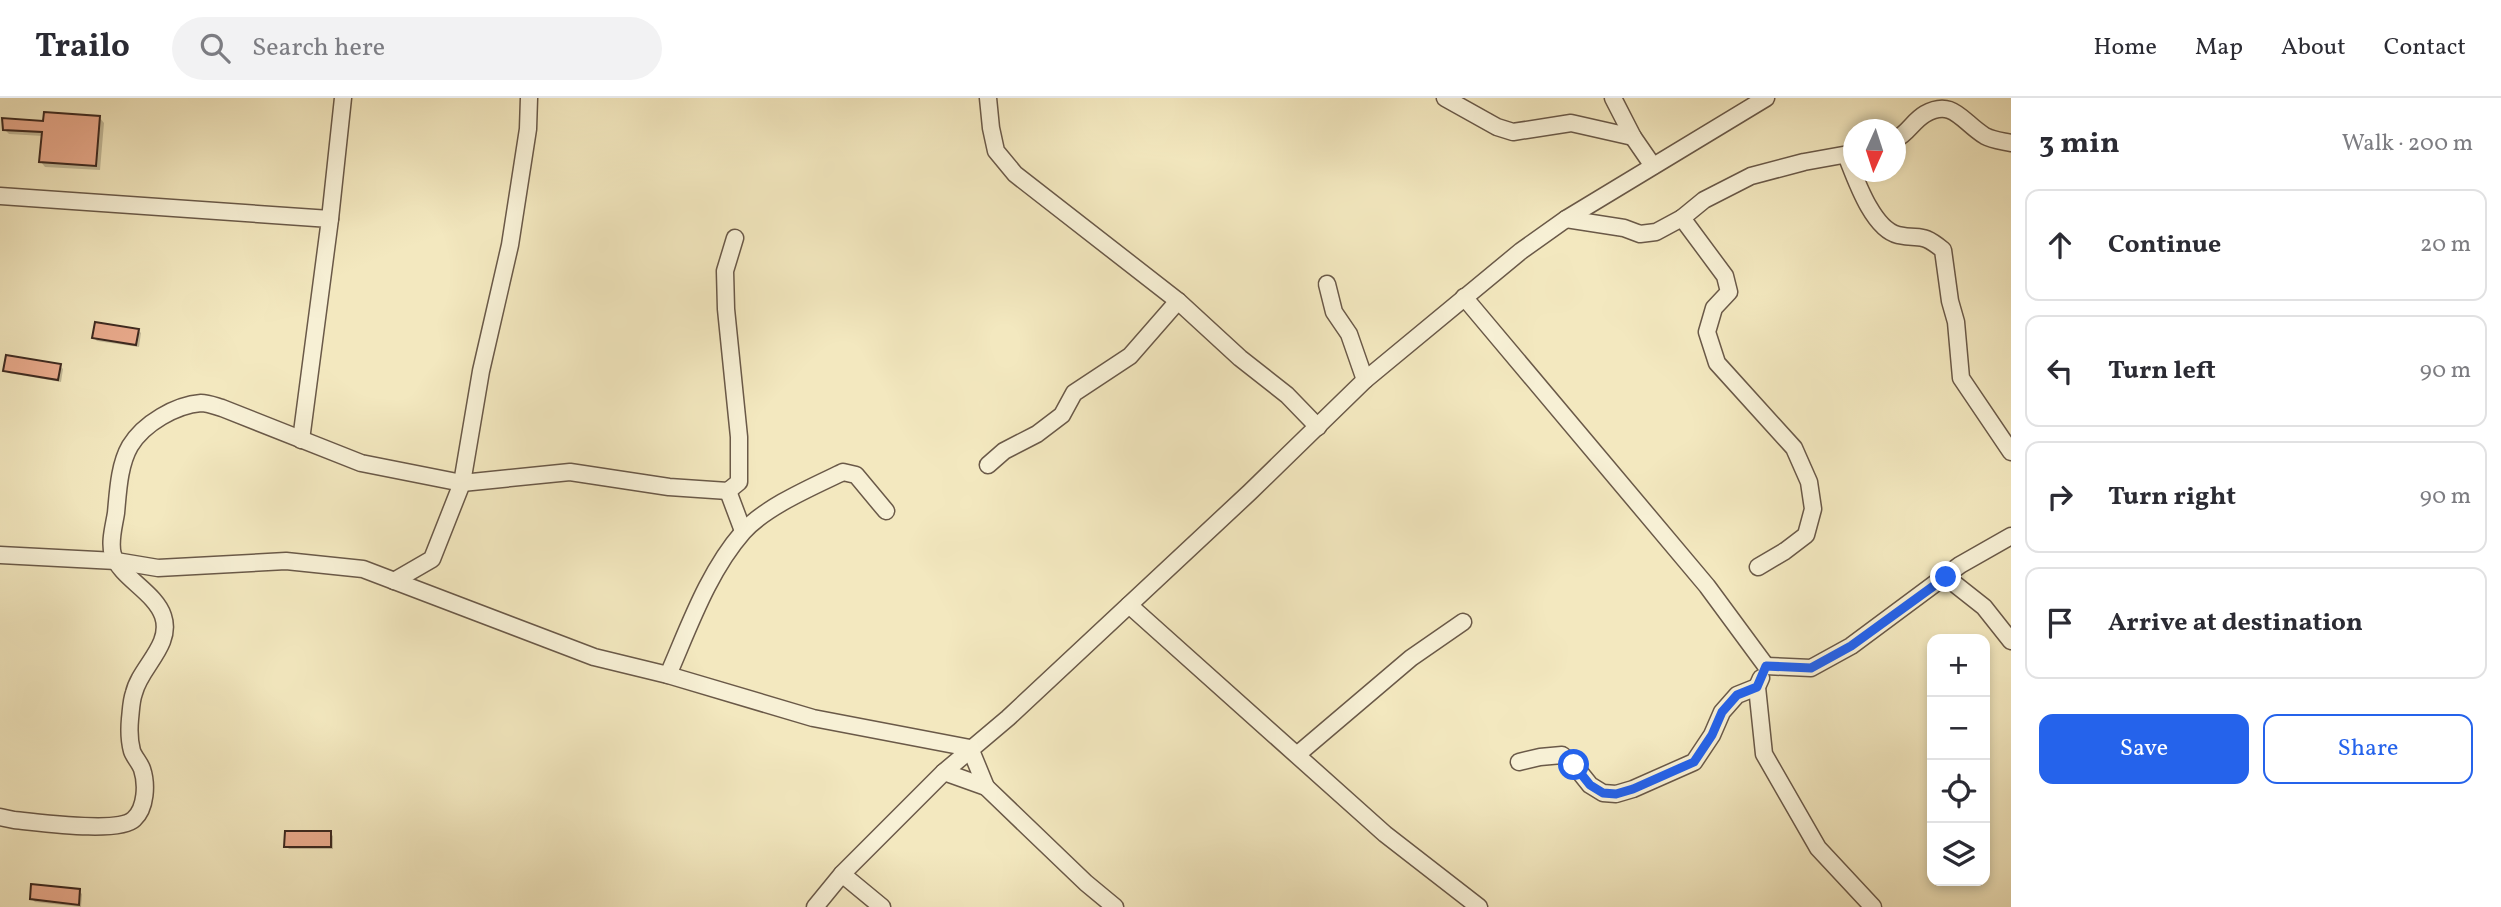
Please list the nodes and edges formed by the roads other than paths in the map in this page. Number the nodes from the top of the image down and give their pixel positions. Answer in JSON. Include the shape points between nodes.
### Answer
{"nodes":[{"id":1,"x":343,"y":98,"type":"edge"},
{"id":2,"x":529,"y":98,"type":"edge"},
{"id":3,"x":988,"y":98,"type":"edge"},
{"id":4,"x":1445,"y":98,"type":"edge"},
{"id":5,"x":1613,"y":98,"type":"edge"},
{"id":6,"x":1766,"y":98,"type":"edge"},
{"id":7,"x":1906,"y":132,"type":"edge"},
{"id":8,"x":1633,"y":138,"type":"junction"},
{"id":9,"x":2011,"y":143,"type":"edge"},
{"id":10,"x":1843,"y":155,"type":"edge"},
{"id":11,"x":1653,"y":166,"type":"junction"},
{"id":12,"x":1857,"y":182,"type":"edge"},
{"id":13,"x":0,"y":196,"type":"edge"},
{"id":14,"x":1682,"y":218,"type":"junction"},
{"id":15,"x":330,"y":219,"type":"junction"},
{"id":16,"x":1566,"y":219,"type":"junction"},
{"id":17,"x":735,"y":238,"type":"dead end"},
{"id":18,"x":1326,"y":284,"type":"dead end"},
{"id":19,"x":1464,"y":297,"type":"junction"},
{"id":20,"x":1178,"y":301,"type":"junction"},
{"id":21,"x":1365,"y":380,"type":"junction"},
{"id":22,"x":1318,"y":427,"type":"junction"},
{"id":23,"x":301,"y":440,"type":"junction"},
{"id":24,"x":2011,"y":452,"type":"edge"},
{"id":25,"x":988,"y":465,"type":"dead end"},
{"id":26,"x":462,"y":483,"type":"junction"},
{"id":27,"x":728,"y":491,"type":"junction"},
{"id":28,"x":886,"y":511,"type":"dead end"},
{"id":29,"x":743,"y":531,"type":"junction"},
{"id":30,"x":2011,"y":536,"type":"edge"},
{"id":31,"x":0,"y":555,"type":"edge"},
{"id":32,"x":116,"y":561,"type":"junction"},
{"id":33,"x":1758,"y":567,"type":"dead end"},
{"id":34,"x":1946,"y":577,"type":"junction"},
{"id":35,"x":394,"y":581,"type":"junction"},
{"id":36,"x":1129,"y":605,"type":"junction"},
{"id":37,"x":1463,"y":622,"type":"dead end"},
{"id":38,"x":2011,"y":641,"type":"edge"},
{"id":39,"x":1766,"y":666,"type":"junction"},
{"id":40,"x":668,"y":675,"type":"junction"},
{"id":41,"x":1757,"y":687,"type":"junction"},
{"id":42,"x":970,"y":748,"type":"junction"},
{"id":43,"x":1298,"y":754,"type":"junction"},
{"id":44,"x":1520,"y":762,"type":"dead end"},
{"id":45,"x":944,"y":772,"type":"junction"},
{"id":46,"x":986,"y":787,"type":"junction"},
{"id":47,"x":0,"y":817,"type":"edge"},
{"id":48,"x":842,"y":874,"type":"junction"},
{"id":49,"x":815,"y":907,"type":"edge"},
{"id":50,"x":882,"y":907,"type":"edge"},
{"id":51,"x":1115,"y":907,"type":"edge"},
{"id":52,"x":1479,"y":907,"type":"edge"},
{"id":53,"x":1873,"y":907,"type":"edge"}],
"edges":[{"from":1,"to":15,"type":"street"},
{"from":2,"to":26,"type":"street","via":[[510,245],[481,371]]},
{"from":3,"to":20,"type":"street","via":[[996,151],[1015,174]]},
{"from":4,"to":8,"type":"street","via":[[1513,132],[1571,123]]},
{"from":5,"to":8,"type":"street"},
{"from":6,"to":11,"type":"street"},
{"from":7,"to":9,"type":"street","via":[[1923,114],[1939,107],[1952,108],[1987,138]]},
{"from":8,"to":11,"type":"street"},
{"from":10,"to":14,"type":"street","via":[[1751,177],[1704,200]]},
{"from":11,"to":16,"type":"street"},
{"from":12,"to":24,"type":"street","via":[[1879,224],[1896,235],[1929,239],[1943,250],[1961,378]]},
{"from":13,"to":15,"type":"street"},
{"from":14,"to":16,"type":"street","via":[[1656,232],[1640,234]]},
{"from":14,"to":33,"type":"street","via":[[1725,276],[1729,292],[1714,307],[1707,332],[1717,363],[1794,448],[1809,482],[1813,509],[1806,535]]},
{"from":15,"to":23,"type":"street"},
{"from":16,"to":19,"type":"street"},
{"from":17,"to":27,"type":"street","via":[[725,271],[739,482]]},
{"from":18,"to":21,"type":"street"},
{"from":19,"to":21,"type":"street"},
{"from":19,"to":39,"type":"street","via":[[1707,586]]},
{"from":20,"to":22,"type":"street"},
{"from":20,"to":25,"type":"street","via":[[1130,356],[1074,393],[1062,415]]},
{"from":21,"to":22,"type":"street"},
{"from":22,"to":36,"type":"street"},
{"from":23,"to":26,"type":"street","via":[[361,463]]},
{"from":23,"to":32,"type":"street","via":[[203,403],[172,411],[130,446],[120,477],[111,545]]},
{"from":26,"to":27,"type":"street","via":[[570,471]]},
{"from":26,"to":35,"type":"street","via":[[432,559]]},
{"from":27,"to":29,"type":"street"},
{"from":28,"to":29,"type":"street","via":[[856,475],[844,472],[765,514]]},
{"from":29,"to":40,"type":"street","via":[[700,603]]},
{"from":30,"to":34,"type":"street"},
{"from":31,"to":32,"type":"street"},
{"from":32,"to":35,"type":"street","via":[[158,568],[286,561],[363,569]]},
{"from":32,"to":47,"type":"street","via":[[156,603],[165,632],[134,692],[130,720],[132,752],[145,784],[143,804],[126,825],[105,827]]},
{"from":34,"to":38,"type":"street","via":[[1984,607]]},
{"from":34,"to":39,"type":"street","via":[[1851,646],[1811,668]]},
{"from":35,"to":40,"type":"street","via":[[594,657]]},
{"from":36,"to":42,"type":"street"},
{"from":36,"to":43,"type":"street"},
{"from":37,"to":43,"type":"street","via":[[1411,658]]},
{"from":39,"to":41,"type":"street"},
{"from":40,"to":42,"type":"street","via":[[813,718]]},
{"from":41,"to":44,"type":"street","via":[[1737,695],[1722,712],[1694,762],[1633,789],[1603,793],[1562,755]]},
{"from":41,"to":53,"type":"street","via":[[1764,754],[1818,848]]},
{"from":42,"to":45,"type":"street"},
{"from":42,"to":46,"type":"street"},
{"from":43,"to":52,"type":"street","via":[[1385,834]]},
{"from":45,"to":46,"type":"street"},
{"from":45,"to":48,"type":"street"},
{"from":46,"to":51,"type":"street"},
{"from":48,"to":49,"type":"street"},
{"from":48,"to":50,"type":"street"}]}
